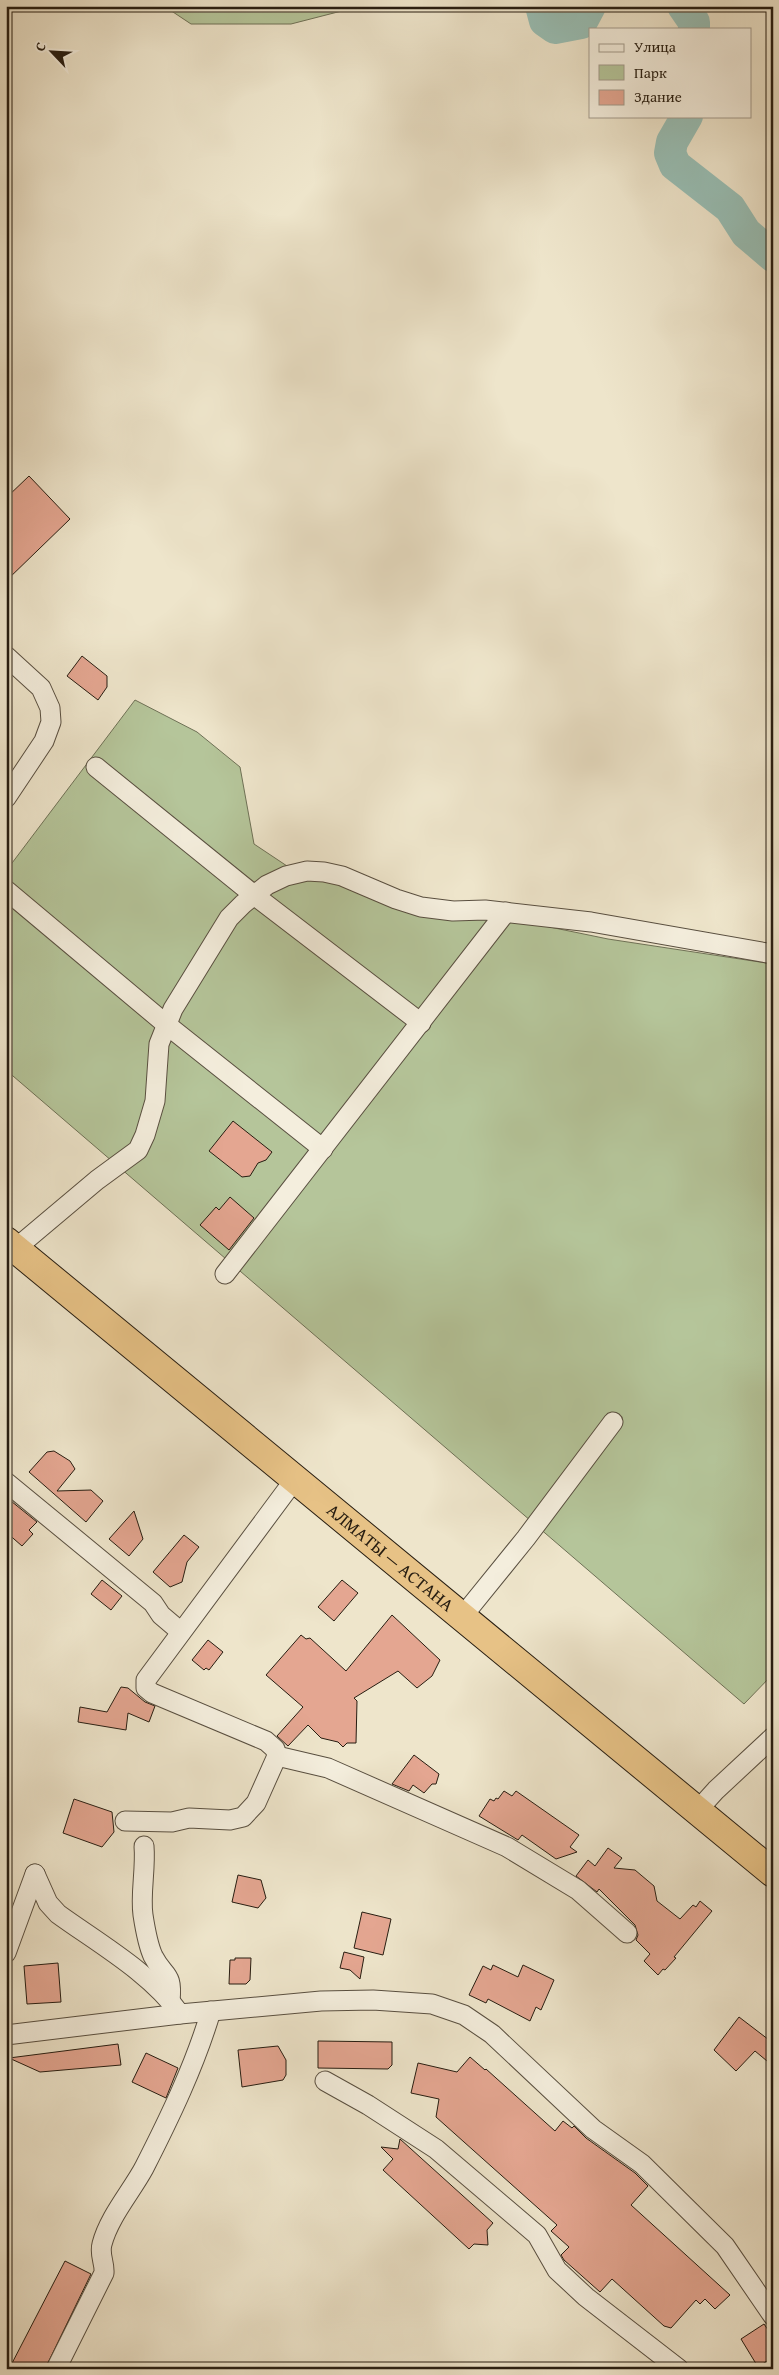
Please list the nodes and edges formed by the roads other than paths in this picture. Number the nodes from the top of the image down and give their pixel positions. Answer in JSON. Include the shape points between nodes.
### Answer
{"nodes":[{"id":1,"x":6,"y":656,"type":"edge"},
{"id":2,"x":96,"y":767,"type":"dead end"},
{"id":3,"x":6,"y":798,"type":"edge"},
{"id":4,"x":6,"y":890,"type":"edge"},
{"id":5,"x":254,"y":894,"type":"junction"},
{"id":6,"x":506,"y":912,"type":"junction"},
{"id":7,"x":773,"y":954,"type":"edge"},
{"id":8,"x":421,"y":1023,"type":"junction"},
{"id":9,"x":167,"y":1025,"type":"junction"},
{"id":10,"x":323,"y":1149,"type":"junction"},
{"id":11,"x":11,"y":1245,"type":"edge"},
{"id":12,"x":225,"y":1274,"type":"dead end"},
{"id":13,"x":613,"y":1422,"type":"dead end"},
{"id":14,"x":295,"y":1479,"type":"junction"},
{"id":15,"x":6,"y":1482,"type":"edge"},
{"id":16,"x":462,"y":1617,"type":"junction"},
{"id":17,"x":181,"y":1632,"type":"junction"},
{"id":18,"x":773,"y":1737,"type":"edge"},
{"id":19,"x":277,"y":1756,"type":"junction"},
{"id":20,"x":697,"y":1811,"type":"junction"},
{"id":21,"x":126,"y":1821,"type":"dead end"},
{"id":22,"x":144,"y":1846,"type":"dead end"},
{"id":23,"x":773,"y":1873,"type":"edge"},
{"id":24,"x":627,"y":1933,"type":"dead end"},
{"id":25,"x":6,"y":1953,"type":"edge"},
{"id":26,"x":175,"y":2007,"type":"junction"},
{"id":27,"x":212,"y":2011,"type":"junction"},
{"id":28,"x":6,"y":2035,"type":"edge"},
{"id":29,"x":325,"y":2081,"type":"dead end"},
{"id":30,"x":773,"y":2316,"type":"edge"},
{"id":31,"x":56,"y":2369,"type":"edge"},
{"id":32,"x":679,"y":2369,"type":"edge"}],
"edges":[{"from":1,"to":3,"type":"street","via":[[40,688],[50,708],[52,722],[44,741]]},
{"from":2,"to":5,"type":"street"},
{"from":4,"to":9,"type":"street"},
{"from":5,"to":6,"type":"street","via":[[286,876],[308,871],[324,872],[421,907]]},
{"from":5,"to":8,"type":"street"},
{"from":5,"to":9,"type":"street","via":[[230,918],[211,945]]},
{"from":6,"to":7,"type":"street","via":[[591,922]]},
{"from":6,"to":8,"type":"street"},
{"from":8,"to":10,"type":"street"},
{"from":9,"to":10,"type":"street"},
{"from":9,"to":11,"type":"street","via":[[159,1044],[155,1101],[138,1150]]},
{"from":10,"to":12,"type":"street"},
{"from":11,"to":14,"type":"highway","name":"АЛМАТЫ — АСТАНА"},
{"from":13,"to":16,"type":"street"},
{"from":14,"to":16,"type":"highway","name":"АЛМАТЫ — АСТАНА"},
{"from":14,"to":17,"type":"street"},
{"from":15,"to":17,"type":"street","via":[[153,1603],[161,1615]]},
{"from":16,"to":20,"type":"highway","name":"АЛМАТЫ — АСТАНА"},
{"from":17,"to":19,"type":"street","via":[[146,1680],[146,1688],[266,1741],[275,1749]]},
{"from":18,"to":20,"type":"street"},
{"from":19,"to":21,"type":"street","via":[[256,1803],[243,1817],[230,1820],[189,1818],[172,1822]]},
{"from":19,"to":24,"type":"street","via":[[328,1768],[507,1847],[578,1890]]},
{"from":20,"to":23,"type":"highway","name":"АЛМАТЫ — АСТАНА"},
{"from":22,"to":26,"type":"street","via":[[146,1866],[142,1914],[154,1957],[172,1985]]},
{"from":25,"to":26,"type":"street","via":[[35,1874],[48,1903],[58,1914],[141,1974]]},
{"from":26,"to":27,"type":"street"},
{"from":26,"to":28,"type":"street"},
{"from":27,"to":30,"type":"street","via":[[321,2001],[373,2000],[432,2004],[464,2015],[492,2034],[593,2129],[642,2164],[725,2246]]},
{"from":27,"to":31,"type":"street","via":[[186,2082],[144,2169],[102,2244],[100,2257],[104,2274]]},
{"from":29,"to":32,"type":"street","via":[[436,2149],[538,2235],[557,2270],[586,2297]]}]}
